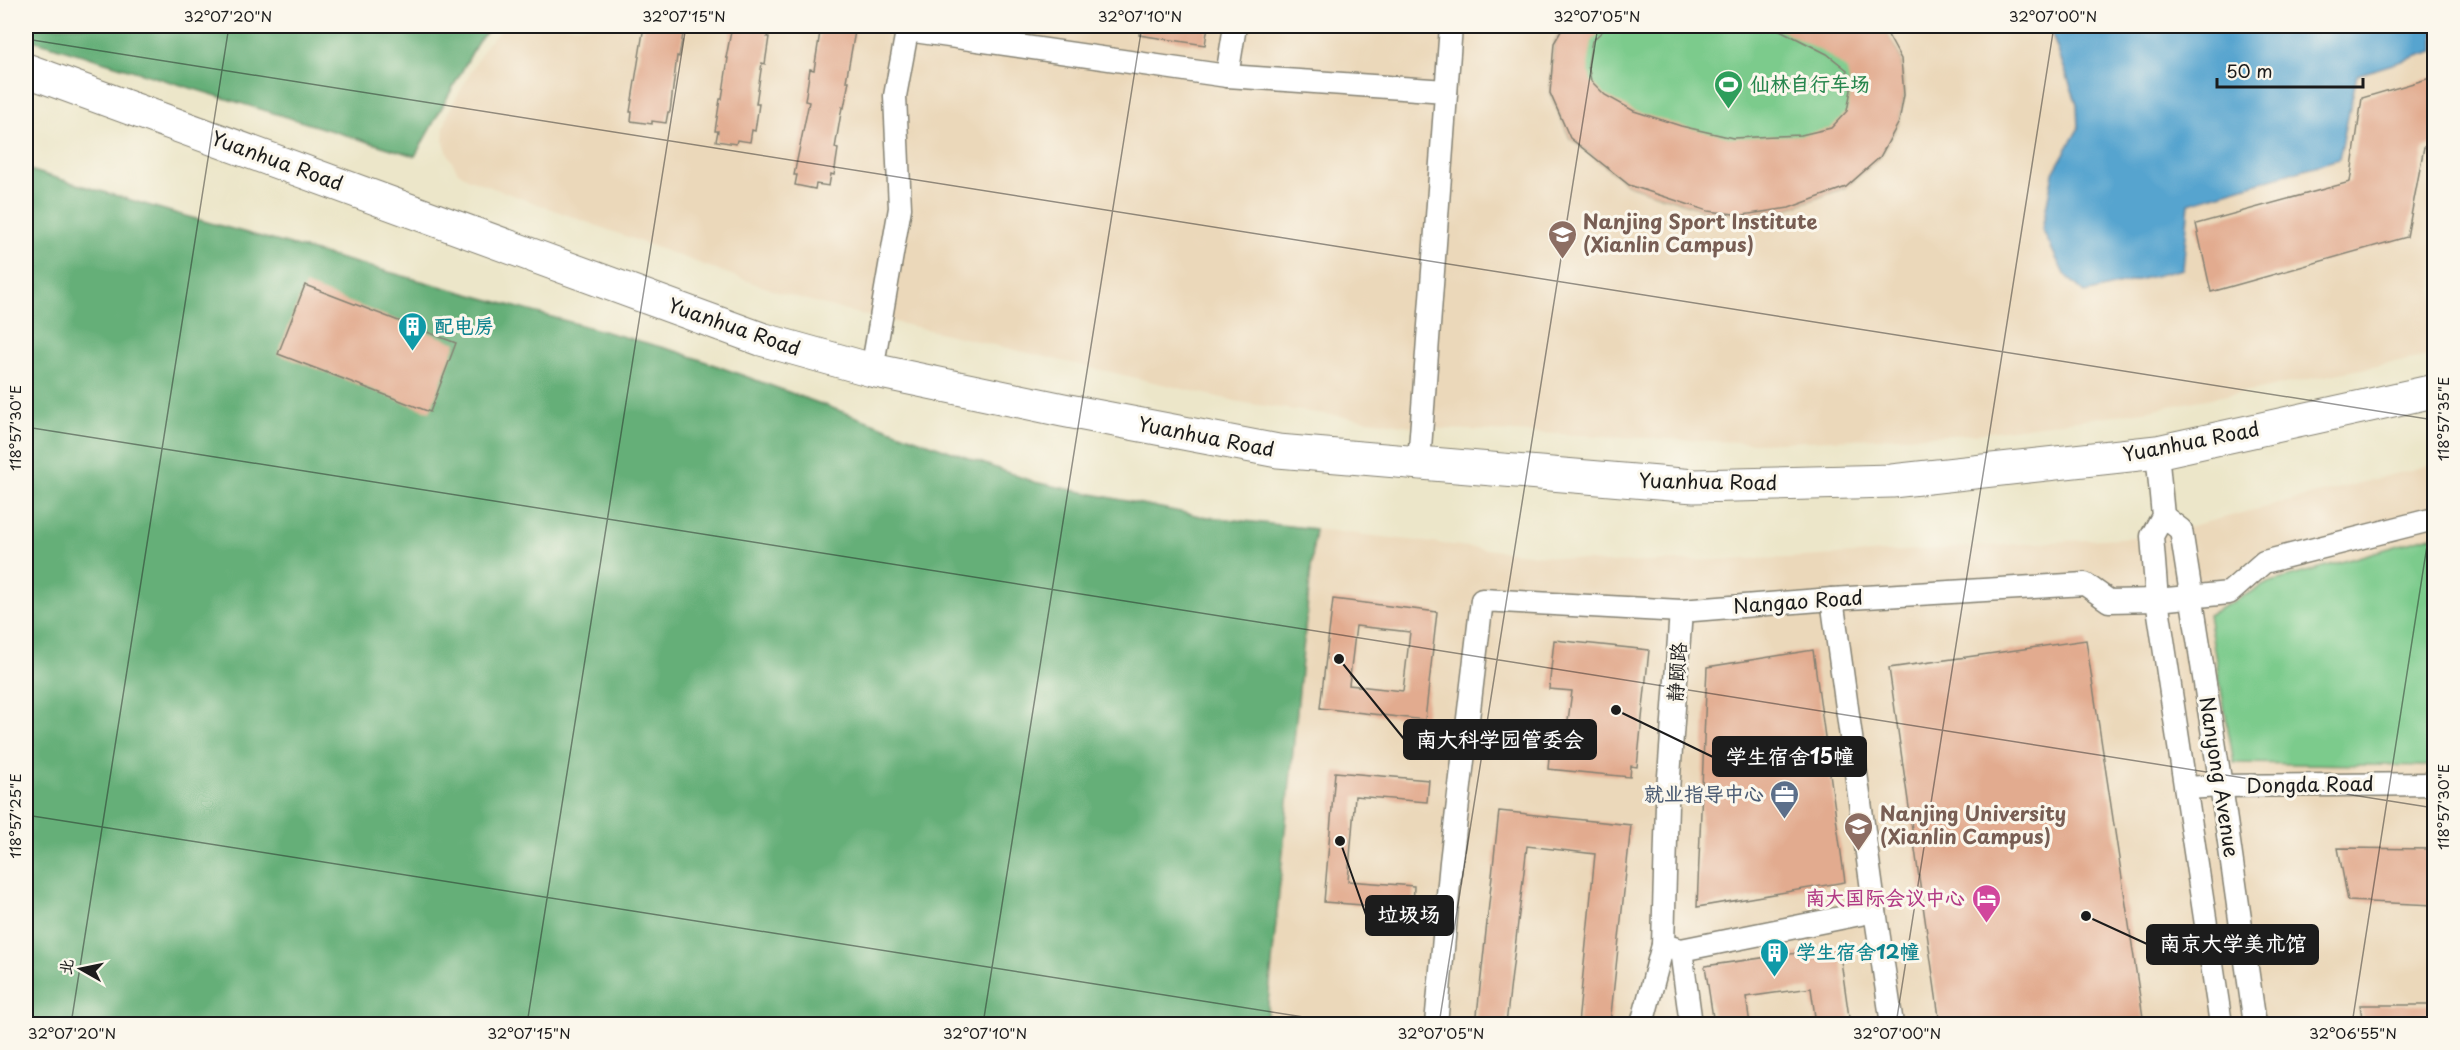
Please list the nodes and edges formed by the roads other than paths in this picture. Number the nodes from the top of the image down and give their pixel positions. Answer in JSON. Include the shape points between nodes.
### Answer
{"nodes":[{"id":1,"x":1235,"y":26,"type":"edge"},
{"id":2,"x":1451,"y":26,"type":"edge"},
{"id":3,"x":908,"y":28,"type":"edge"},
{"id":4,"x":26,"y":70,"type":"edge"},
{"id":5,"x":1227,"y":76,"type":"junction"},
{"id":6,"x":1446,"y":91,"type":"junction"},
{"id":7,"x":872,"y":370,"type":"junction"},
{"id":8,"x":2434,"y":392,"type":"edge"},
{"id":9,"x":2157,"y":452,"type":"junction"},
{"id":10,"x":1419,"y":462,"type":"junction"},
{"id":11,"x":2163,"y":516,"type":"junction"},
{"id":12,"x":2434,"y":519,"type":"edge"},
{"id":13,"x":2190,"y":597,"type":"junction"},
{"id":14,"x":1832,"y":599,"type":"junction"},
{"id":15,"x":2157,"y":600,"type":"junction"},
{"id":16,"x":1681,"y":611,"type":"junction"},
{"id":17,"x":2434,"y":784,"type":"edge"},
{"id":18,"x":2221,"y":786,"type":"junction"},
{"id":19,"x":2186,"y":789,"type":"junction"},
{"id":20,"x":1875,"y":911,"type":"junction"},
{"id":21,"x":1672,"y":947,"type":"junction"},
{"id":22,"x":1436,"y":1024,"type":"edge"},
{"id":23,"x":1642,"y":1024,"type":"edge"},
{"id":24,"x":1691,"y":1024,"type":"edge"},
{"id":25,"x":1892,"y":1024,"type":"edge"},
{"id":26,"x":2221,"y":1024,"type":"edge"},
{"id":27,"x":2255,"y":1024,"type":"edge"}],
"edges":[{"from":1,"to":5,"type":"street"},
{"from":2,"to":6,"type":"street"},
{"from":3,"to":5,"type":"street"},
{"from":3,"to":7,"type":"street","via":[[895,96],[900,208]]},
{"from":4,"to":7,"type":"street","name":"Yuanhua Road","via":[[761,339]]},
{"from":5,"to":6,"type":"street"},
{"from":6,"to":10,"type":"street"},
{"from":7,"to":10,"type":"street","name":"Yuanhua Road","via":[[1278,451]]},
{"from":8,"to":9,"type":"street","name":"Yuanhua Road"},
{"from":9,"to":10,"type":"street","name":"Yuanhua Road","via":[[1892,481],[1706,486]]},
{"from":9,"to":11,"type":"street"},
{"from":11,"to":13,"type":"street","name":"Nanyong Avenue","via":[[2181,530]]},
{"from":11,"to":15,"type":"street","name":"Nanyong Avenue","via":[[2152,536]]},
{"from":12,"to":13,"type":"street","via":[[2264,562],[2229,593]]},
{"from":13,"to":15,"type":"street"},
{"from":13,"to":18,"type":"street","name":"Nanyong Avenue"},
{"from":14,"to":15,"type":"street","name":"Nangao Road","via":[[2085,584],[2109,601]]},
{"from":14,"to":16,"type":"street","name":"Nangao Road"},
{"from":14,"to":20,"type":"street"},
{"from":15,"to":19,"type":"street","name":"Nanyong Avenue"},
{"from":16,"to":21,"type":"street","name":"静颐路","via":[[1667,804]]},
{"from":16,"to":22,"type":"street","name":"Nangao Road","via":[[1482,600]]},
{"from":17,"to":18,"type":"street","name":"Dongda Road"},
{"from":18,"to":19,"type":"street","name":"Dongda Road"},
{"from":18,"to":27,"type":"street","name":"Nanyong Avenue"},
{"from":19,"to":26,"type":"street","name":"Nanyong Avenue"},
{"from":20,"to":21,"type":"street"},
{"from":20,"to":25,"type":"street"},
{"from":21,"to":23,"type":"street"},
{"from":21,"to":24,"type":"street"}]}
